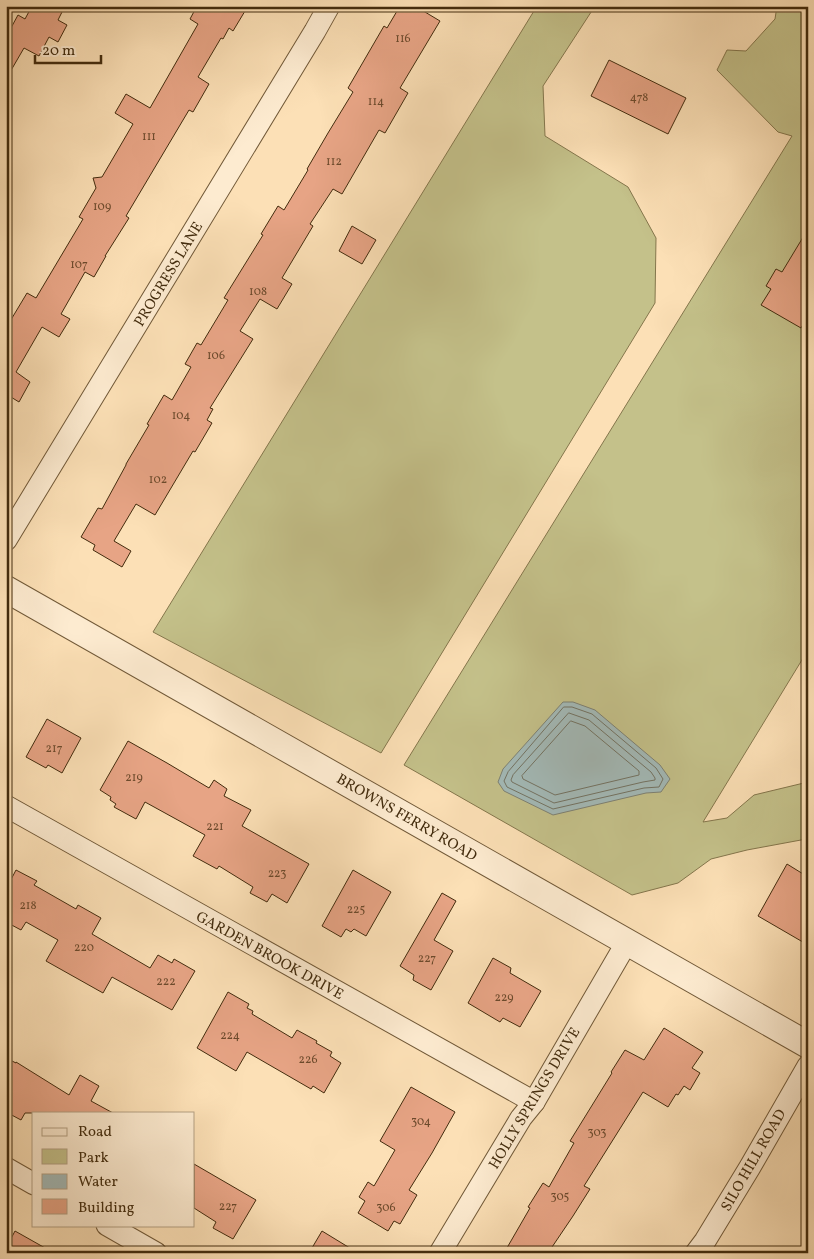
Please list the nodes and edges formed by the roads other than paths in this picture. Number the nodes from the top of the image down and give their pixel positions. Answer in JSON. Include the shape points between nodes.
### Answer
{"nodes":[{"id":1,"x":329,"y":6,"type":"edge"},
{"id":2,"x":6,"y":540,"type":"edge"},
{"id":3,"x":6,"y":589,"type":"edge"},
{"id":4,"x":6,"y":806,"type":"edge"},
{"id":5,"x":627,"y":942,"type":"junction"},
{"id":6,"x":808,"y":1045,"type":"edge"},
{"id":7,"x":808,"y":1066,"type":"edge"},
{"id":8,"x":534,"y":1102,"type":"junction"},
{"id":9,"x":6,"y":1168,"type":"edge"},
{"id":10,"x":32,"y":1183,"type":"edge"},
{"id":11,"x":109,"y":1226,"type":"edge"},
{"id":12,"x":156,"y":1253,"type":"edge"},
{"id":13,"x":440,"y":1253,"type":"edge"},
{"id":14,"x":696,"y":1253,"type":"edge"}],
"edges":[{"from":1,"to":2,"type":"street","name":"PROGRESS LANE"},
{"from":3,"to":5,"type":"street","name":"BROWNS FERRY ROAD"},
{"from":4,"to":8,"type":"street","name":"GARDEN BROOK DRIVE"},
{"from":5,"to":6,"type":"street","name":"BROWNS FERRY ROAD"},
{"from":5,"to":8,"type":"street","name":"HOLLY SPRINGS DRIVE"},
{"from":7,"to":14,"type":"street","name":"SILO HILL ROAD"},
{"from":8,"to":13,"type":"street","name":"HOLLY SPRINGS DRIVE","via":[[521,1118]]},
{"from":9,"to":10,"type":"street"},
{"from":11,"to":12,"type":"street"}]}
